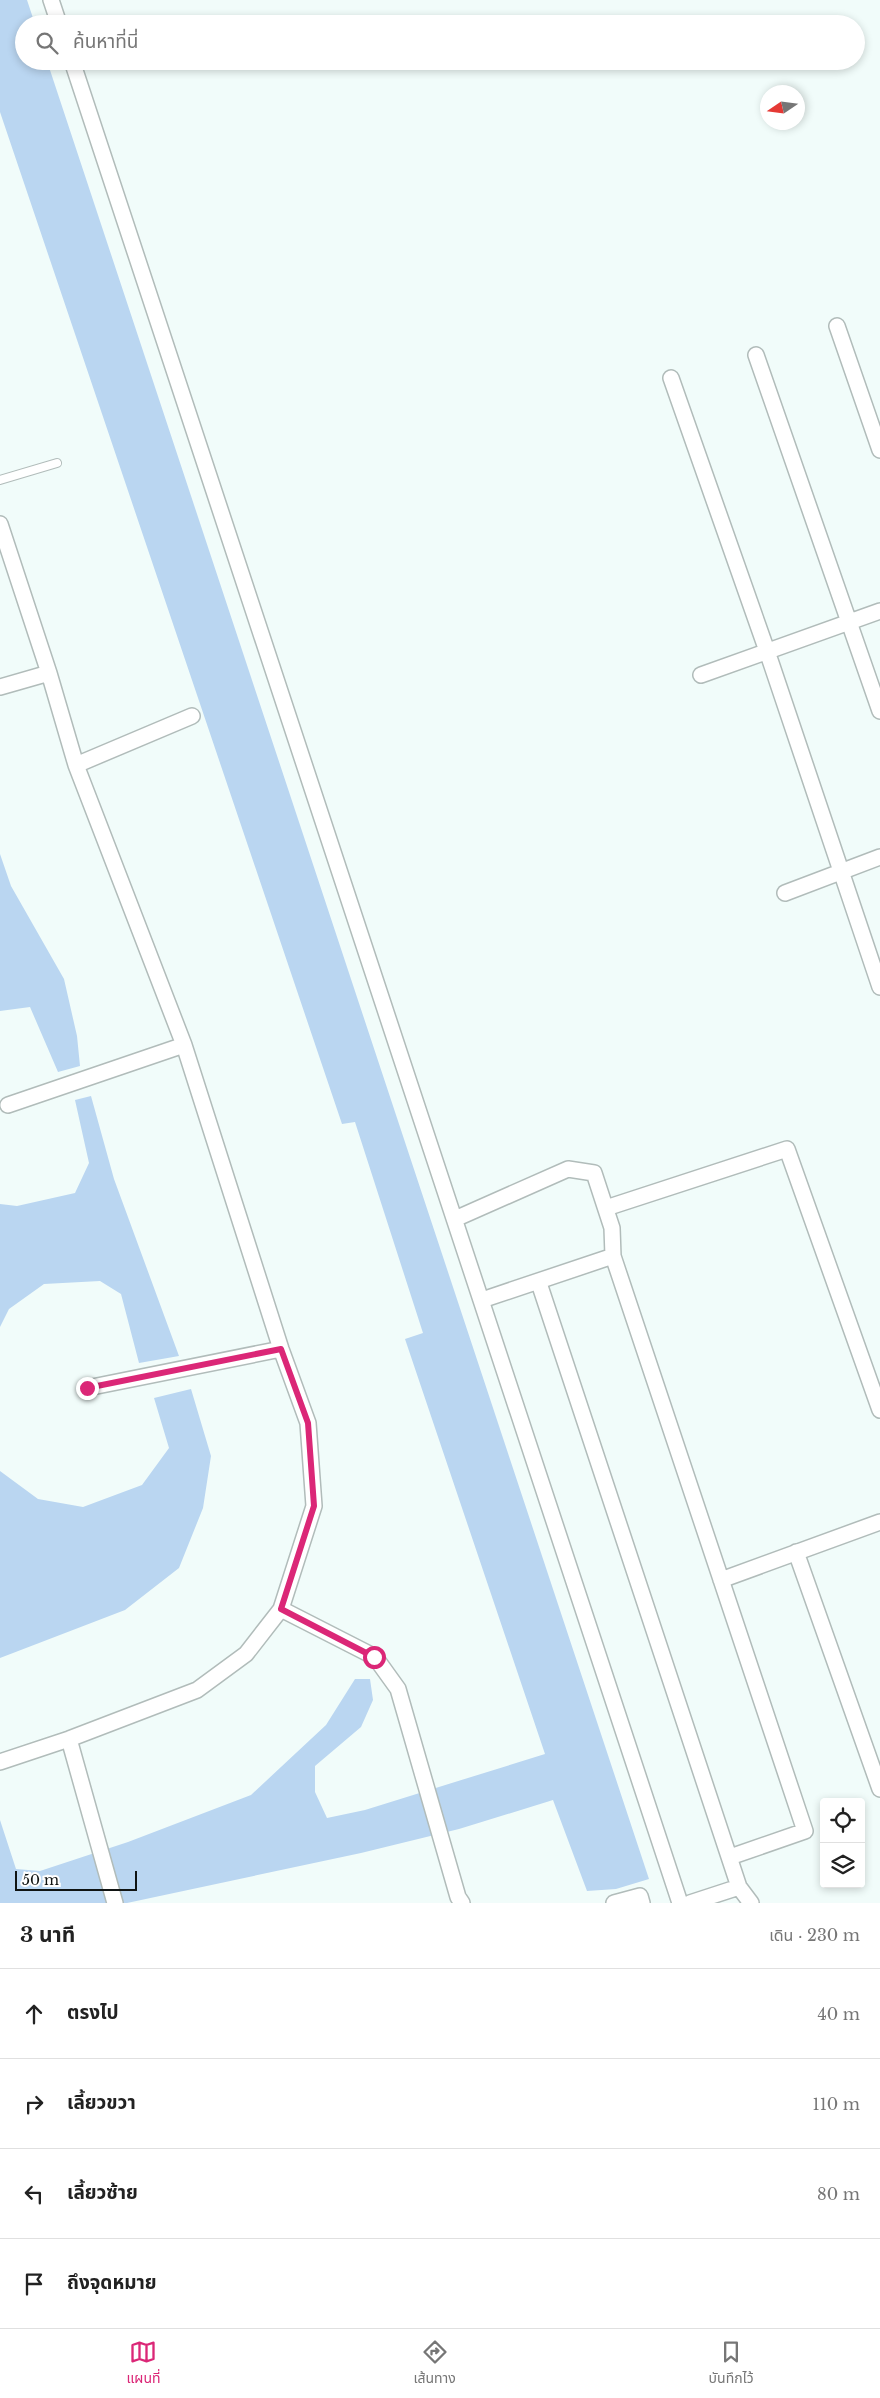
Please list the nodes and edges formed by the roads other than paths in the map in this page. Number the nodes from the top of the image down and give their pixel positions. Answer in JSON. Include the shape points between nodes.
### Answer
{"nodes":[{"id":1,"x":51,"y":0,"type":"edge"},
{"id":2,"x":56,"y":15,"type":"edge"},
{"id":3,"x":75,"y":70,"type":"edge"},
{"id":4,"x":837,"y":326,"type":"dead end"},
{"id":5,"x":756,"y":354,"type":"dead end"},
{"id":6,"x":671,"y":378,"type":"dead end"},
{"id":7,"x":880,"y":450,"type":"edge"},
{"id":8,"x":58,"y":463,"type":"dead end"},
{"id":9,"x":0,"y":480,"type":"edge"},
{"id":10,"x":0,"y":524,"type":"edge"},
{"id":11,"x":880,"y":611,"type":"edge"},
{"id":12,"x":849,"y":622,"type":"junction"},
{"id":13,"x":767,"y":651,"type":"junction"},
{"id":14,"x":49,"y":672,"type":"junction"},
{"id":15,"x":701,"y":675,"type":"dead end"},
{"id":16,"x":0,"y":687,"type":"edge"},
{"id":17,"x":880,"y":711,"type":"edge"},
{"id":18,"x":192,"y":716,"type":"dead end"},
{"id":19,"x":76,"y":764,"type":"junction"},
{"id":20,"x":880,"y":856,"type":"edge"},
{"id":21,"x":841,"y":872,"type":"junction"},
{"id":22,"x":785,"y":893,"type":"dead end"},
{"id":23,"x":880,"y":987,"type":"edge"},
{"id":24,"x":184,"y":1045,"type":"junction"},
{"id":25,"x":8,"y":1105,"type":"dead end"},
{"id":26,"x":606,"y":1208,"type":"junction"},
{"id":27,"x":455,"y":1219,"type":"junction"},
{"id":28,"x":613,"y":1256,"type":"junction"},
{"id":29,"x":539,"y":1283,"type":"junction"},
{"id":30,"x":482,"y":1300,"type":"junction"},
{"id":31,"x":281,"y":1349,"type":"junction"},
{"id":32,"x":87,"y":1388,"type":"dead end"},
{"id":33,"x":880,"y":1410,"type":"edge"},
{"id":34,"x":880,"y":1522,"type":"edge"},
{"id":35,"x":796,"y":1552,"type":"junction"},
{"id":36,"x":721,"y":1580,"type":"junction"},
{"id":37,"x":281,"y":1609,"type":"junction"},
{"id":38,"x":69,"y":1739,"type":"junction"},
{"id":39,"x":0,"y":1762,"type":"edge"},
{"id":40,"x":880,"y":1789,"type":"edge"},
{"id":41,"x":730,"y":1857,"type":"junction"},
{"id":42,"x":740,"y":1887,"type":"junction"},
{"id":43,"x":115,"y":1903,"type":"edge"},
{"id":44,"x":462,"y":1903,"type":"edge"},
{"id":45,"x":614,"y":1903,"type":"edge"},
{"id":46,"x":642,"y":1903,"type":"edge"},
{"id":47,"x":680,"y":1903,"type":"edge"},
{"id":48,"x":690,"y":1903,"type":"edge"},
{"id":49,"x":751,"y":1903,"type":"edge"}],
"edges":[{"from":1,"to":2,"type":"street"},
{"from":3,"to":27,"type":"street"},
{"from":4,"to":7,"type":"street"},
{"from":5,"to":12,"type":"street"},
{"from":6,"to":13,"type":"street"},
{"from":8,"to":9,"type":"lane"},
{"from":10,"to":14,"type":"street"},
{"from":11,"to":12,"type":"street"},
{"from":12,"to":13,"type":"street"},
{"from":12,"to":17,"type":"street"},
{"from":13,"to":15,"type":"street"},
{"from":13,"to":21,"type":"street"},
{"from":14,"to":16,"type":"street"},
{"from":14,"to":19,"type":"street"},
{"from":18,"to":19,"type":"street"},
{"from":19,"to":24,"type":"street"},
{"from":20,"to":21,"type":"street"},
{"from":21,"to":22,"type":"street"},
{"from":21,"to":23,"type":"street"},
{"from":24,"to":25,"type":"street"},
{"from":24,"to":31,"type":"street"},
{"from":26,"to":27,"type":"street","via":[[594,1173],[568,1170]]},
{"from":26,"to":28,"type":"street","via":[[612,1228]]},
{"from":26,"to":33,"type":"street","via":[[787,1149]]},
{"from":27,"to":30,"type":"street"},
{"from":28,"to":29,"type":"street"},
{"from":28,"to":36,"type":"street"},
{"from":29,"to":30,"type":"street"},
{"from":29,"to":41,"type":"street"},
{"from":30,"to":47,"type":"street"},
{"from":31,"to":32,"type":"street"},
{"from":31,"to":37,"type":"street","via":[[308,1423],[314,1506]]},
{"from":34,"to":35,"type":"street"},
{"from":35,"to":36,"type":"street"},
{"from":35,"to":40,"type":"street"},
{"from":36,"to":41,"type":"street","via":[[805,1831]]},
{"from":37,"to":38,"type":"street","via":[[246,1654],[197,1690]]},
{"from":37,"to":44,"type":"street","via":[[374,1657],[398,1689]]},
{"from":38,"to":39,"type":"street"},
{"from":38,"to":43,"type":"street"},
{"from":41,"to":42,"type":"street"},
{"from":42,"to":48,"type":"street"},
{"from":42,"to":49,"type":"street"},
{"from":45,"to":46,"type":"street","via":[[640,1896]]}]}
